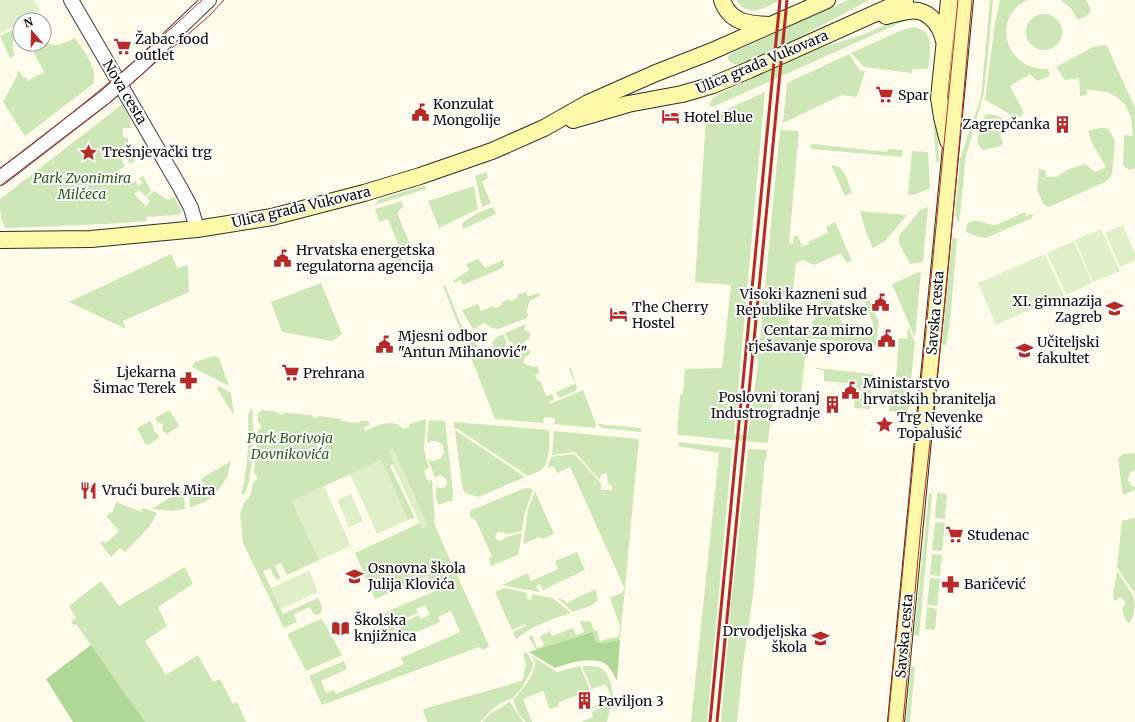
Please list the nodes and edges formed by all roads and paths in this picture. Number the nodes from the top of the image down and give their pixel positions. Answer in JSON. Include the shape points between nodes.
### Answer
{"nodes":[{"id":1,"x":71,"y":0,"type":"edge"},
{"id":2,"x":209,"y":0,"type":"edge"},
{"id":3,"x":722,"y":0,"type":"edge"},
{"id":4,"x":827,"y":0,"type":"edge"},
{"id":5,"x":905,"y":0,"type":"edge"},
{"id":6,"x":949,"y":0,"type":"edge"},
{"id":7,"x":965,"y":0,"type":"edge"},
{"id":8,"x":866,"y":17,"type":"junction"},
{"id":9,"x":771,"y":25,"type":"junction"},
{"id":10,"x":945,"y":43,"type":"junction"},
{"id":11,"x":119,"y":84,"type":"junction"},
{"id":12,"x":544,"y":128,"type":"junction"},
{"id":13,"x":950,"y":151,"type":"junction"},
{"id":14,"x":0,"y":178,"type":"edge"},
{"id":15,"x":197,"y":229,"type":"junction"},
{"id":16,"x":0,"y":240,"type":"edge"},
{"id":17,"x":896,"y":722,"type":"edge"}],
"edges":[{"from":1,"to":11,"type":"street","name":"Nova cesta"},
{"from":2,"to":11,"type":"street"},
{"from":3,"to":9,"type":"main road","via":[[731,15],[741,22]]},
{"from":4,"to":9,"type":"main road","name":"Ulica grada Vukovara"},
{"from":5,"to":8,"type":"main road","name":"Ulica grada Vukovara"},
{"from":6,"to":10,"type":"main road"},
{"from":7,"to":13,"type":"main road","name":"Savska cesta"},
{"from":8,"to":10,"type":"main road","via":[[908,11],[919,12],[938,24]]},
{"from":8,"to":12,"type":"main road","name":"Ulica grada Vukovara","via":[[713,85],[611,108]]},
{"from":9,"to":12,"type":"main road","name":"Ulica grada Vukovara","via":[[588,103]]},
{"from":10,"to":13,"type":"main road","via":[[939,98]]},
{"from":11,"to":14,"type":"street"},
{"from":11,"to":15,"type":"street","name":"Nova cesta","via":[[191,208]]},
{"from":12,"to":15,"type":"main road","name":"Ulica grada Vukovara","via":[[483,154],[364,193],[272,217]]},
{"from":13,"to":17,"type":"main road","name":"Savska cesta"},
{"from":15,"to":16,"type":"main road","name":"Ulica grada Vukovara","via":[[91,239]]}]}
